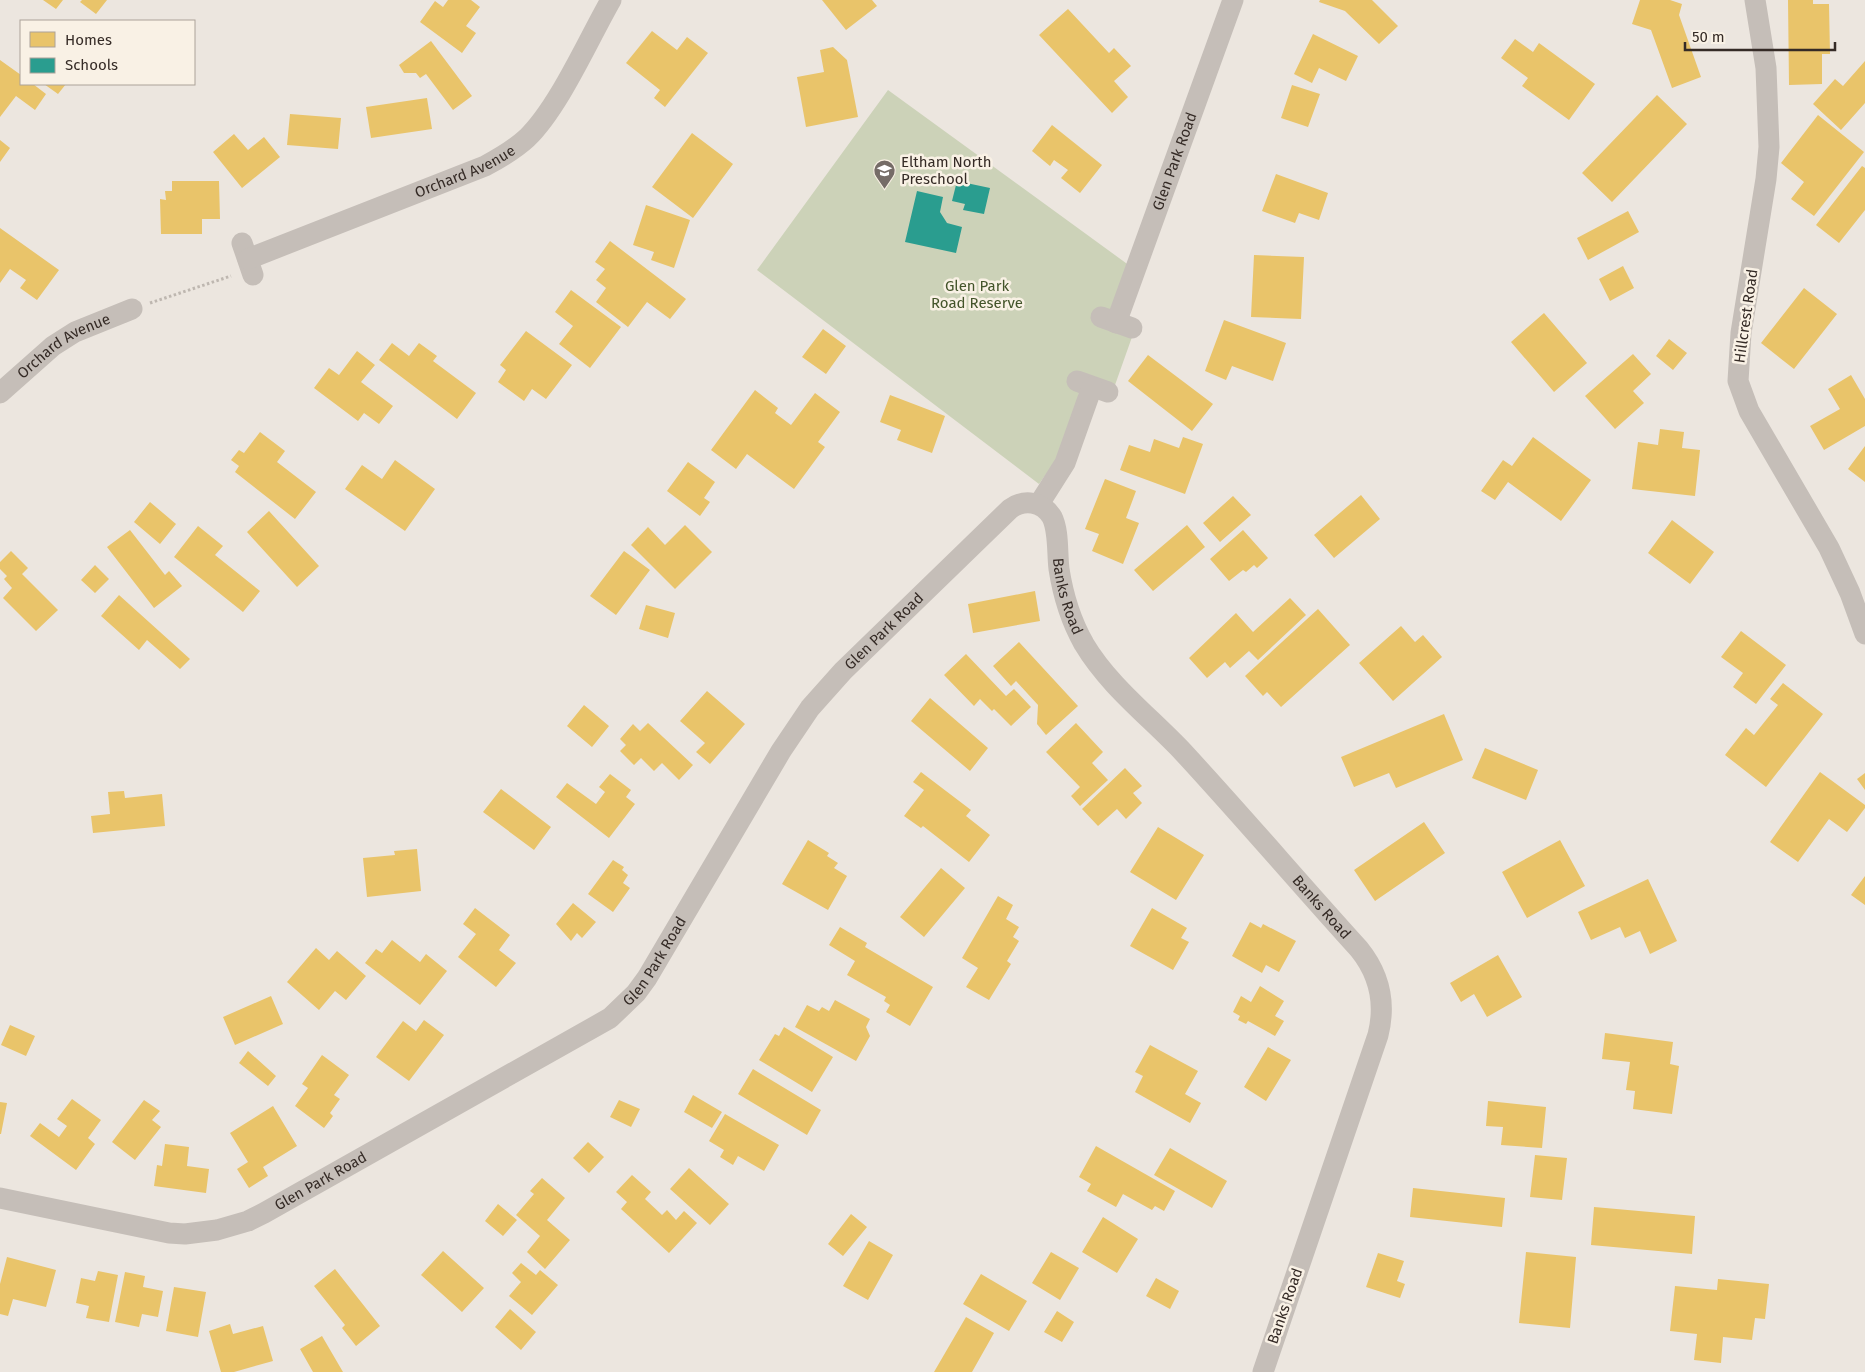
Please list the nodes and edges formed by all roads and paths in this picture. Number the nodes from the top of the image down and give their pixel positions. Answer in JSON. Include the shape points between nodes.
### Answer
{"nodes":[{"id":1,"x":611,"y":0,"type":"edge"},
{"id":2,"x":1233,"y":0,"type":"edge"},
{"id":3,"x":1755,"y":0,"type":"edge"},
{"id":4,"x":248,"y":262,"type":"joint"},
{"id":5,"x":132,"y":308,"type":"joint"},
{"id":6,"x":1116,"y":323,"type":"dead end"},
{"id":7,"x":1092,"y":387,"type":"dead end"},
{"id":8,"x":0,"y":393,"type":"edge"},
{"id":9,"x":1039,"y":504,"type":"junction"},
{"id":10,"x":1865,"y":634,"type":"edge"},
{"id":11,"x":0,"y":1198,"type":"edge"},
{"id":12,"x":1263,"y":1372,"type":"edge"}],
"edges":[{"from":1,"to":4,"type":"street","name":"Orchard Avenue","via":[[553,102],[528,137],[515,149],[485,166]]},
{"from":2,"to":6,"type":"street","name":"Glen Park Road"},
{"from":3,"to":10,"type":"street","name":"Hillcrest Road","via":[[1766,68],[1769,147],[1741,333],[1738,381],[1749,411],[1836,562]]},
{"from":4,"to":5,"type":"path"},
{"from":5,"to":8,"type":"street","name":"Orchard Avenue","via":[[75,332],[53,346]]},
{"from":7,"to":9,"type":"street","via":[[1065,463]]},
{"from":9,"to":11,"type":"street","name":"Glen Park Road","via":[[1021,503],[1010,509],[843,671],[810,708],[781,751],[647,978],[610,1018],[264,1213],[233,1226],[201,1233],[169,1233]]},
{"from":9,"to":12,"type":"street","name":"Banks Road","via":[[1054,522],[1066,601],[1093,658],[1190,760],[1359,949],[1372,966],[1379,986],[1382,1011],[1378,1035]]}]}
